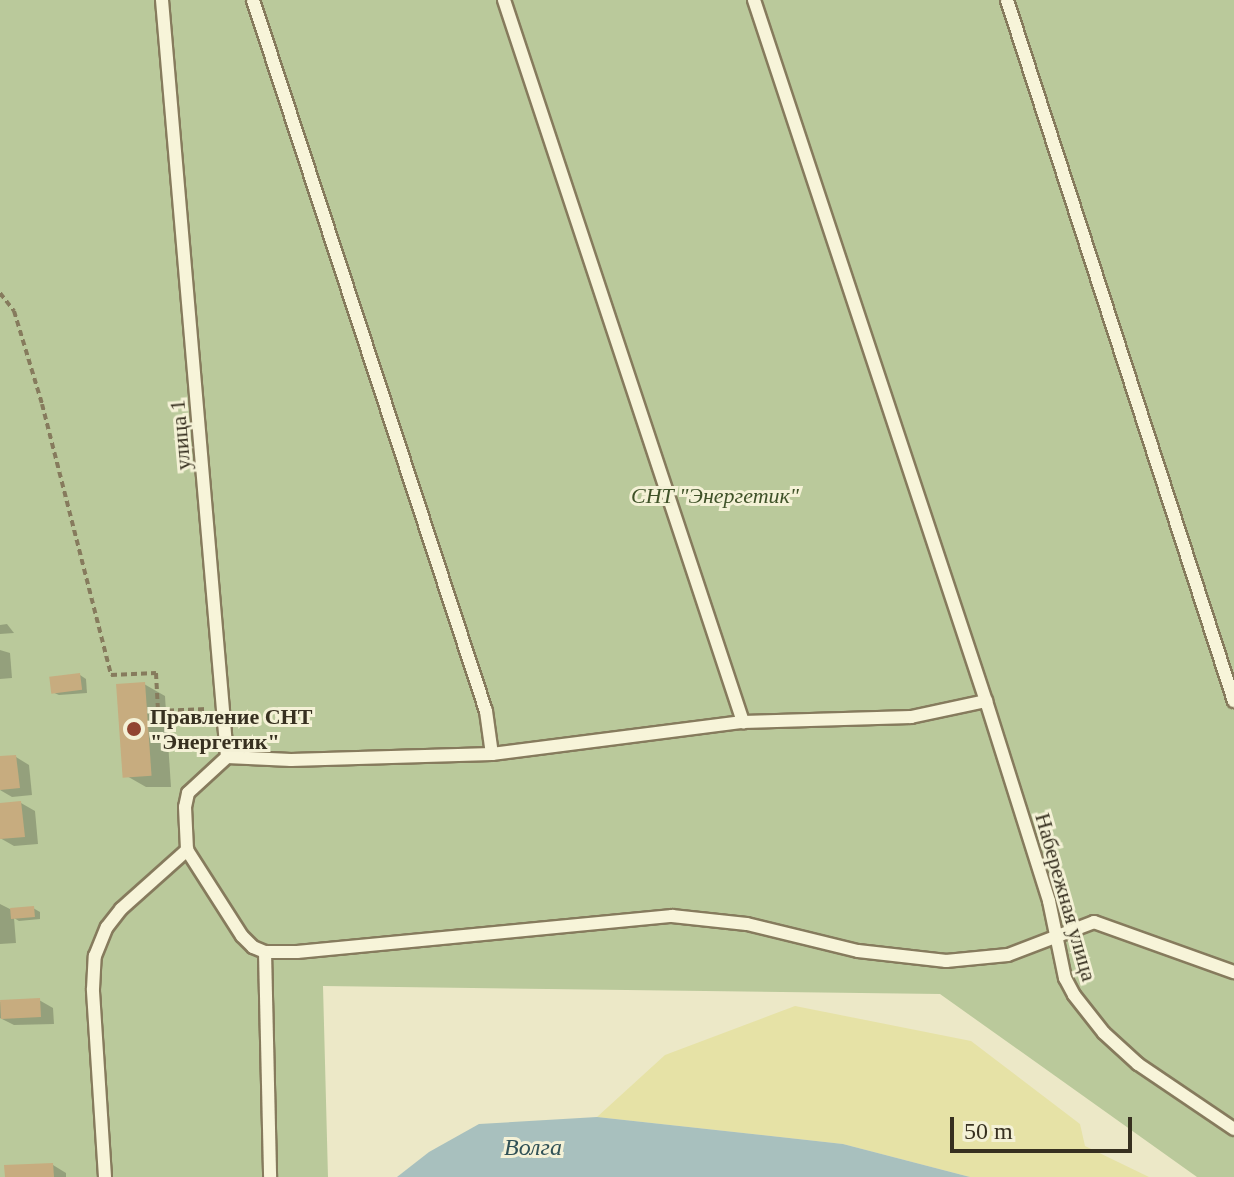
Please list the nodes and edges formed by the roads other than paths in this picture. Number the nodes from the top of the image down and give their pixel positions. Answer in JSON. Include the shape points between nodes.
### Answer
{"nodes":[{"id":1,"x":162,"y":0,"type":"edge"},
{"id":2,"x":253,"y":0,"type":"edge"},
{"id":3,"x":504,"y":0,"type":"edge"},
{"id":4,"x":754,"y":0,"type":"edge"},
{"id":5,"x":1007,"y":0,"type":"edge"},
{"id":6,"x":986,"y":701,"type":"junction"},
{"id":7,"x":1234,"y":701,"type":"edge"},
{"id":8,"x":743,"y":722,"type":"junction"},
{"id":9,"x":492,"y":754,"type":"junction"},
{"id":10,"x":227,"y":757,"type":"junction"},
{"id":11,"x":187,"y":850,"type":"junction"},
{"id":12,"x":1056,"y":937,"type":"junction"},
{"id":13,"x":265,"y":952,"type":"junction"},
{"id":14,"x":1234,"y":972,"type":"edge"},
{"id":15,"x":1234,"y":1129,"type":"edge"},
{"id":16,"x":105,"y":1177,"type":"edge"},
{"id":17,"x":270,"y":1177,"type":"edge"}],
"edges":[{"from":1,"to":10,"type":"lane","name":"улица 1"},
{"from":2,"to":9,"type":"lane","via":[[486,711]]},
{"from":3,"to":8,"type":"lane"},
{"from":4,"to":6,"type":"lane","name":"Набережная улица"},
{"from":5,"to":7,"type":"lane"},
{"from":6,"to":8,"type":"lane","via":[[911,717]]},
{"from":6,"to":12,"type":"lane","name":"Набережная улица"},
{"from":8,"to":9,"type":"lane"},
{"from":9,"to":10,"type":"lane"},
{"from":10,"to":11,"type":"lane","via":[[188,793]]},
{"from":11,"to":13,"type":"lane","via":[[242,936]]},
{"from":11,"to":16,"type":"lane","via":[[121,909],[95,956]]},
{"from":12,"to":13,"type":"lane","via":[[1008,955],[946,961],[895,957],[747,924],[672,916]]},
{"from":12,"to":14,"type":"lane","via":[[1094,922]]},
{"from":12,"to":15,"type":"lane","name":"Набережная улица","via":[[1065,978],[1104,1033],[1138,1064]]},
{"from":13,"to":17,"type":"lane"}]}
